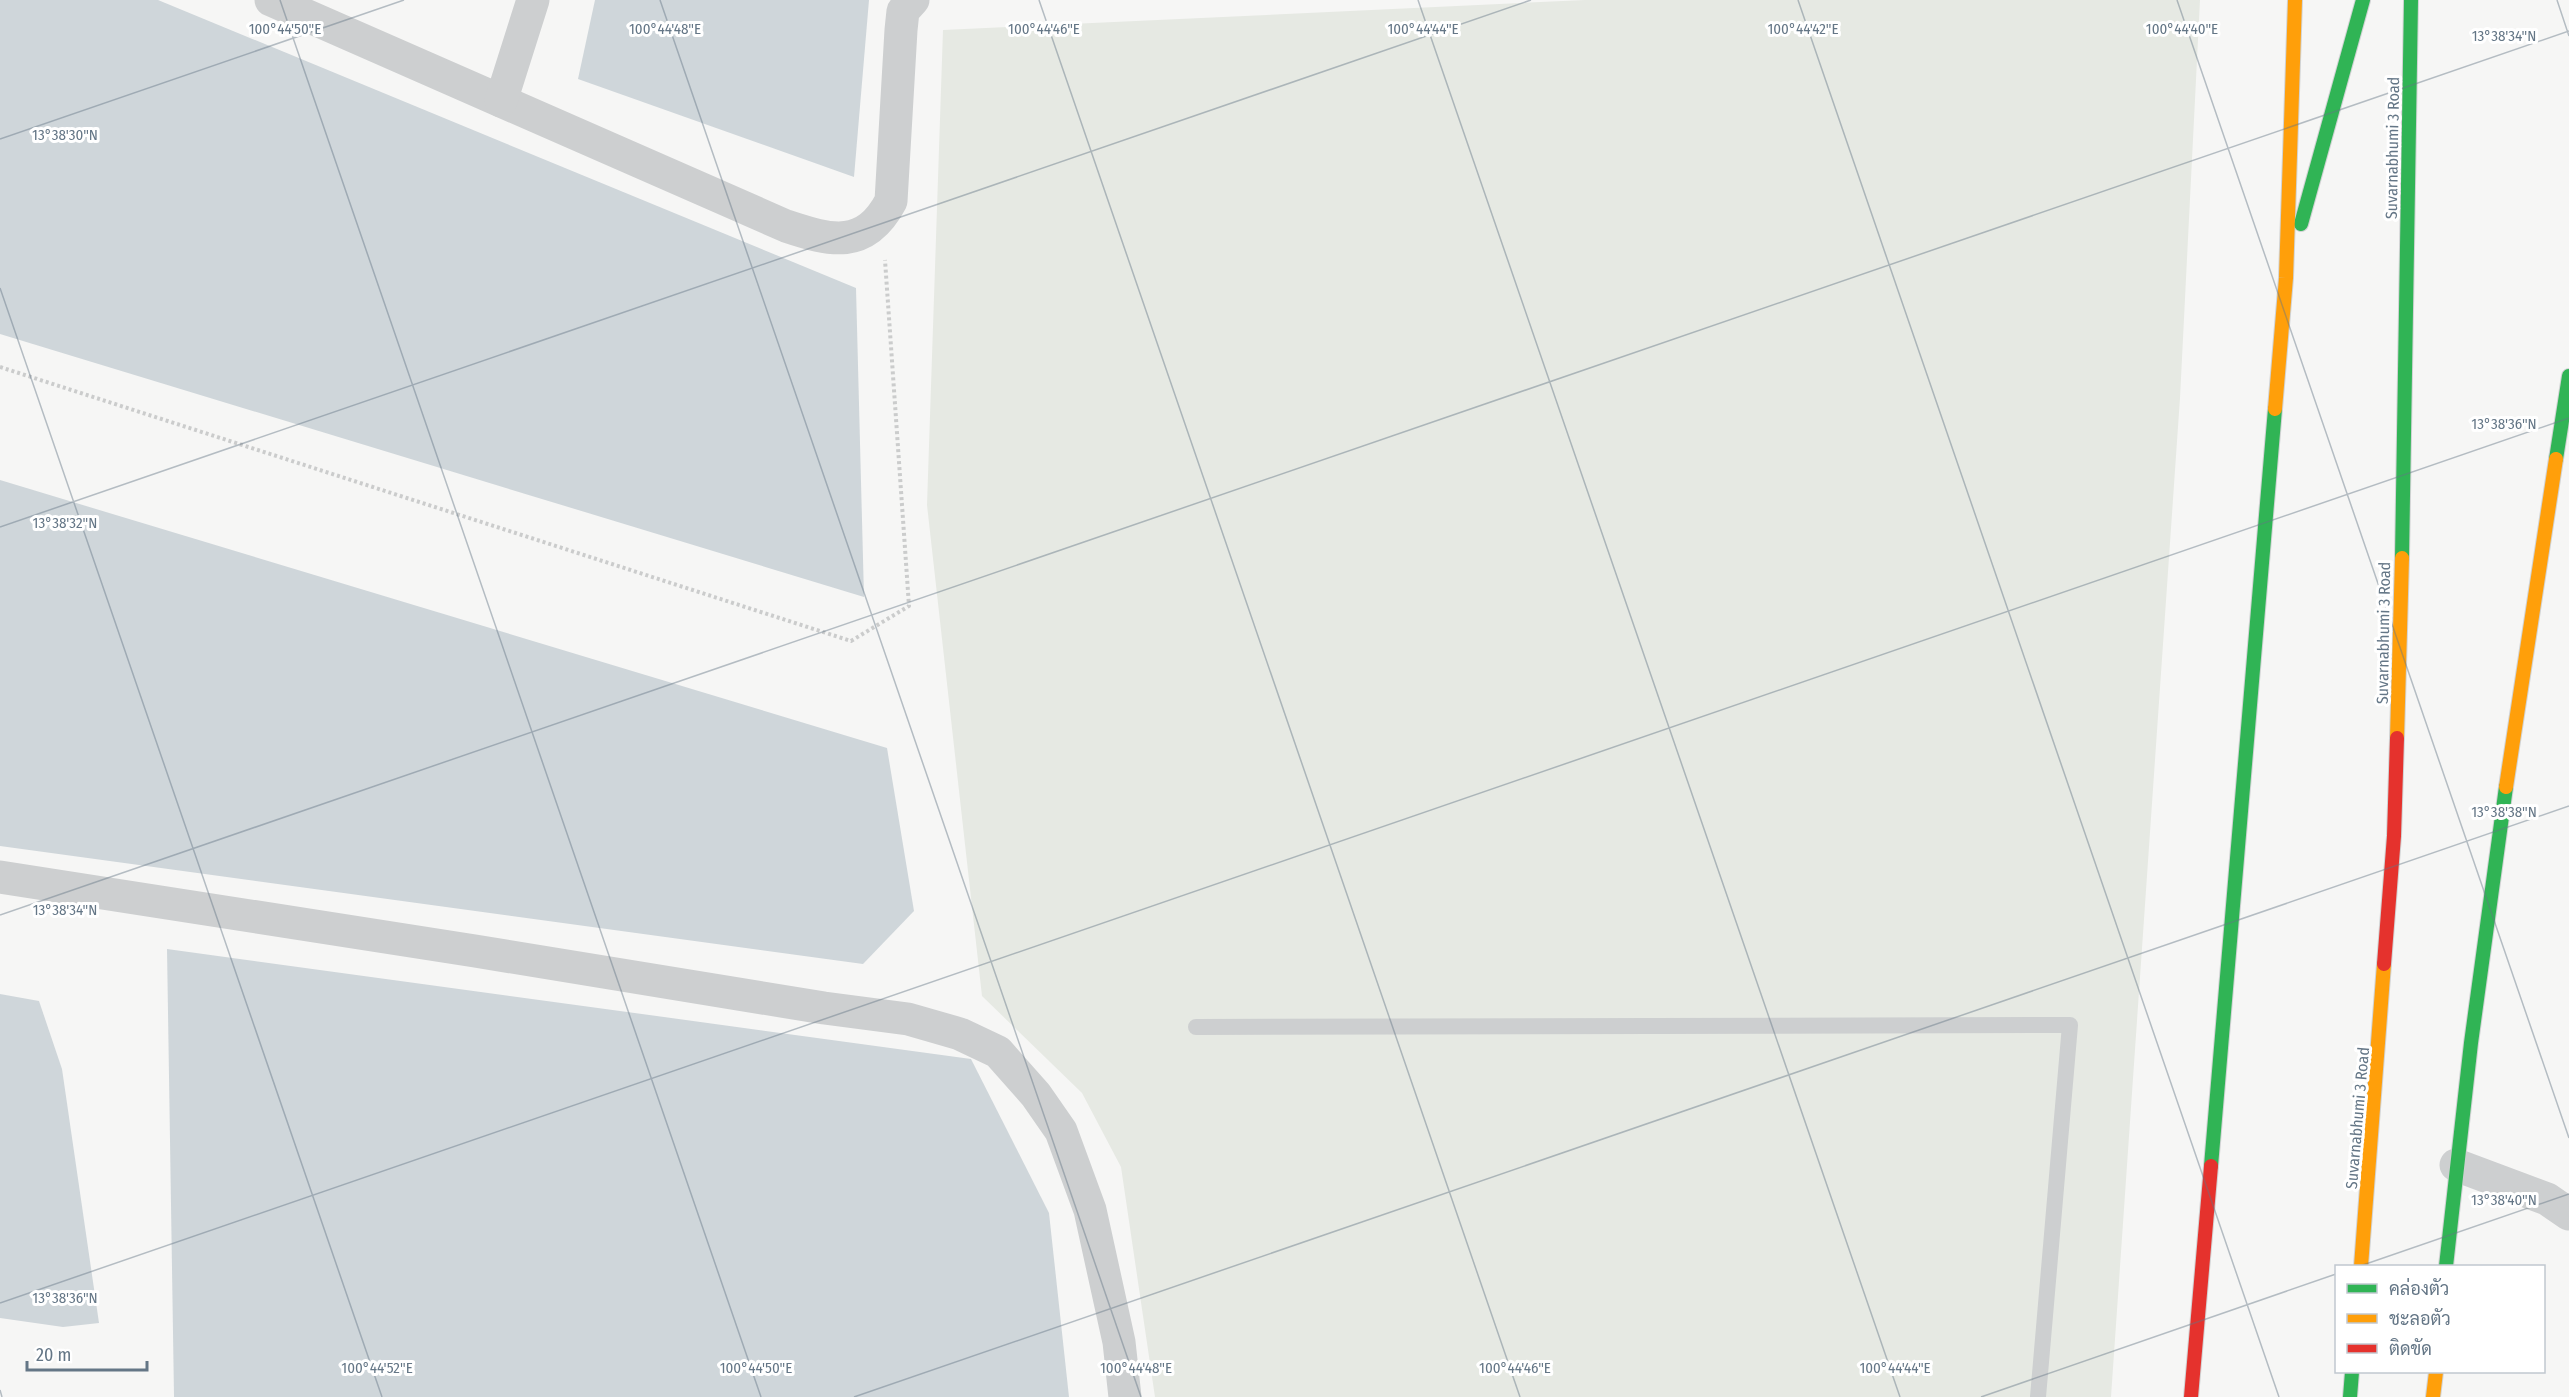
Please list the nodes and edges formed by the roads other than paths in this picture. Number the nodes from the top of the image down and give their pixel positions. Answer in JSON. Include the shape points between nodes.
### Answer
{"nodes":[{"id":1,"x":271,"y":0,"type":"edge"},
{"id":2,"x":533,"y":0,"type":"edge"},
{"id":3,"x":913,"y":0,"type":"edge"},
{"id":4,"x":2295,"y":0,"type":"edge"},
{"id":5,"x":2363,"y":0,"type":"edge"},
{"id":6,"x":2411,"y":0,"type":"edge"},
{"id":7,"x":501,"y":101,"type":"junction"},
{"id":8,"x":2286,"y":278,"type":"junction"},
{"id":9,"x":2569,"y":376,"type":"edge"},
{"id":10,"x":0,"y":877,"type":"edge"},
{"id":11,"x":1196,"y":1027,"type":"dead end"},
{"id":12,"x":2456,"y":1165,"type":"junction"},
{"id":13,"x":2569,"y":1214,"type":"edge"},
{"id":14,"x":2361,"y":1265,"type":"edge"},
{"id":15,"x":2446,"y":1265,"type":"edge"},
{"id":16,"x":2352,"y":1373,"type":"edge"},
{"id":17,"x":2436,"y":1373,"type":"edge"},
{"id":18,"x":1125,"y":1397,"type":"edge"},
{"id":19,"x":2038,"y":1397,"type":"edge"},
{"id":20,"x":2192,"y":1397,"type":"edge"},
{"id":21,"x":2350,"y":1397,"type":"edge"},
{"id":22,"x":2433,"y":1397,"type":"edge"}],
"edges":[{"from":1,"to":7,"type":"street"},
{"from":2,"to":7,"type":"street"},
{"from":3,"to":7,"type":"street","via":[[903,11],[902,20],[891,201],[870,230],[847,238],[823,238],[786,226]]},
{"from":4,"to":8,"type":"main road"},
{"from":5,"to":8,"type":"main road"},
{"from":6,"to":14,"type":"main road","name":"Suvarnabhumi 3 Road","via":[[2394,836]]},
{"from":8,"to":20,"type":"main road"},
{"from":9,"to":12,"type":"main road","via":[[2484,939]]},
{"from":10,"to":18,"type":"street","via":[[908,1019],[960,1034],[998,1052],[1036,1095],[1060,1131],[1090,1210],[1119,1342]]},
{"from":11,"to":19,"type":"lane","via":[[2070,1025]]},
{"from":12,"to":13,"type":"street","via":[[2547,1199]]},
{"from":12,"to":15,"type":"main road"},
{"from":16,"to":21,"type":"main road"},
{"from":17,"to":22,"type":"main road"}]}
